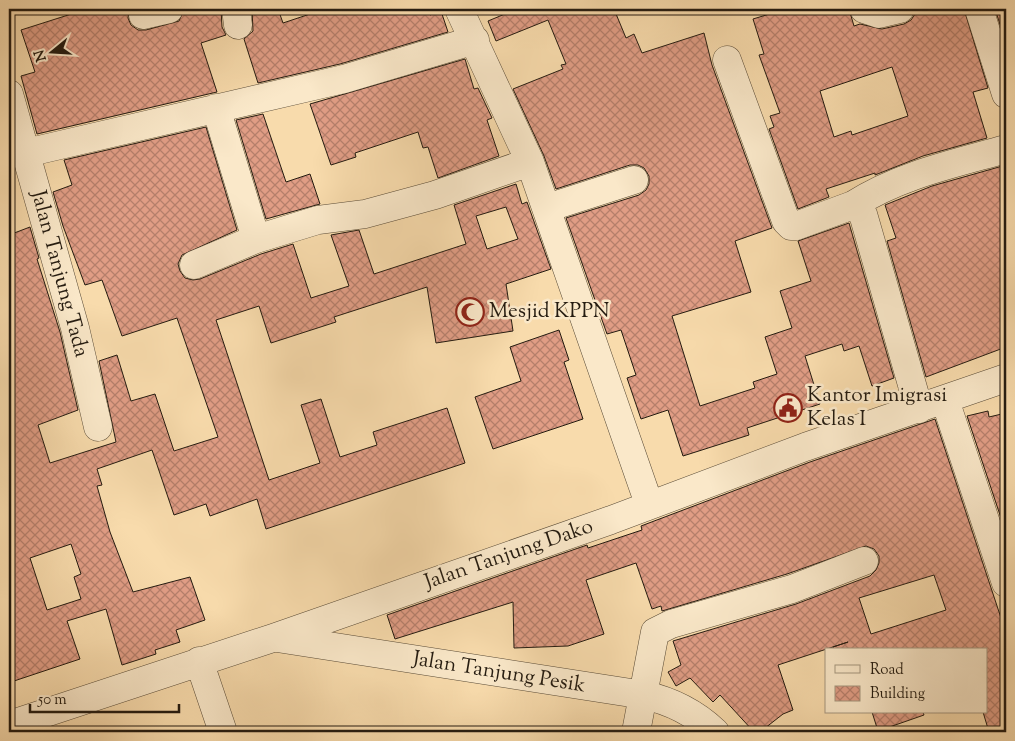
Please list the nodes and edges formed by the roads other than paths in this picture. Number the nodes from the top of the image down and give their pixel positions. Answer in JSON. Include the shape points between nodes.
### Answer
{"nodes":[{"id":1,"x":459,"y":9,"type":"edge"},
{"id":2,"x":864,"y":9,"type":"edge"},
{"id":3,"x":900,"y":9,"type":"edge"},
{"id":4,"x":979,"y":9,"type":"edge"},
{"id":5,"x":475,"y":40,"type":"junction"},
{"id":6,"x":727,"y":60,"type":"dead end"},
{"id":7,"x":9,"y":94,"type":"edge"},
{"id":8,"x":1006,"y":94,"type":"edge"},
{"id":9,"x":216,"y":108,"type":"junction"},
{"id":10,"x":18,"y":141,"type":"edge"},
{"id":11,"x":1006,"y":149,"type":"edge"},
{"id":12,"x":530,"y":162,"type":"junction"},
{"id":13,"x":634,"y":180,"type":"dead end"},
{"id":14,"x":853,"y":205,"type":"junction"},
{"id":15,"x":547,"y":208,"type":"junction"},
{"id":16,"x":256,"y":239,"type":"junction"},
{"id":17,"x":194,"y":265,"type":"dead end"},
{"id":18,"x":1006,"y":378,"type":"edge"},
{"id":19,"x":945,"y":400,"type":"junction"},
{"id":20,"x":918,"y":409,"type":"junction"},
{"id":21,"x":98,"y":427,"type":"dead end"},
{"id":22,"x":650,"y":504,"type":"junction"},
{"id":23,"x":864,"y":561,"type":"dead end"},
{"id":24,"x":1006,"y":583,"type":"edge"},
{"id":25,"x":273,"y":638,"type":"junction"},
{"id":26,"x":199,"y":661,"type":"junction"},
{"id":27,"x":644,"y":695,"type":"junction"},
{"id":28,"x":9,"y":725,"type":"edge"},
{"id":29,"x":223,"y":732,"type":"edge"},
{"id":30,"x":636,"y":732,"type":"edge"},
{"id":31,"x":715,"y":732,"type":"edge"}],
"edges":[{"from":1,"to":5,"type":"street"},
{"from":2,"to":3,"type":"street","via":[[879,14]]},
{"from":4,"to":8,"type":"street"},
{"from":5,"to":9,"type":"street","via":[[344,79]]},
{"from":5,"to":12,"type":"street"},
{"from":6,"to":14,"type":"street","via":[[786,221],[796,226]]},
{"from":7,"to":10,"type":"street","name":"Jalan Tanjung Tada"},
{"from":9,"to":10,"type":"street"},
{"from":9,"to":16,"type":"street"},
{"from":10,"to":21,"type":"street","name":"Jalan Tanjung Tada","via":[[75,328]]},
{"from":11,"to":14,"type":"street","via":[[917,174],[878,189]]},
{"from":12,"to":15,"type":"street"},
{"from":12,"to":16,"type":"street","via":[[435,196],[365,214],[318,220]]},
{"from":13,"to":15,"type":"street"},
{"from":14,"to":20,"type":"street","via":[[863,214]]},
{"from":15,"to":22,"type":"street"},
{"from":16,"to":17,"type":"street"},
{"from":18,"to":19,"type":"street","name":"Jalan Tanjung Dako"},
{"from":19,"to":20,"type":"street","name":"Jalan Tanjung Dako"},
{"from":19,"to":24,"type":"street"},
{"from":20,"to":22,"type":"street","name":"Jalan Tanjung Dako"},
{"from":22,"to":25,"type":"street","name":"Jalan Tanjung Dako"},
{"from":23,"to":27,"type":"street","via":[[792,589],[660,628],[653,638]]},
{"from":25,"to":26,"type":"street","name":"Jalan Tanjung Dako"},
{"from":25,"to":27,"type":"street","name":"Jalan Tanjung Pesik"},
{"from":26,"to":28,"type":"street","name":"Jalan Tanjung Dako"},
{"from":26,"to":29,"type":"street"},
{"from":27,"to":30,"type":"street"},
{"from":27,"to":31,"type":"street","name":"Jalan Tanjung Pesik","via":[[666,700],[696,716]]}]}
